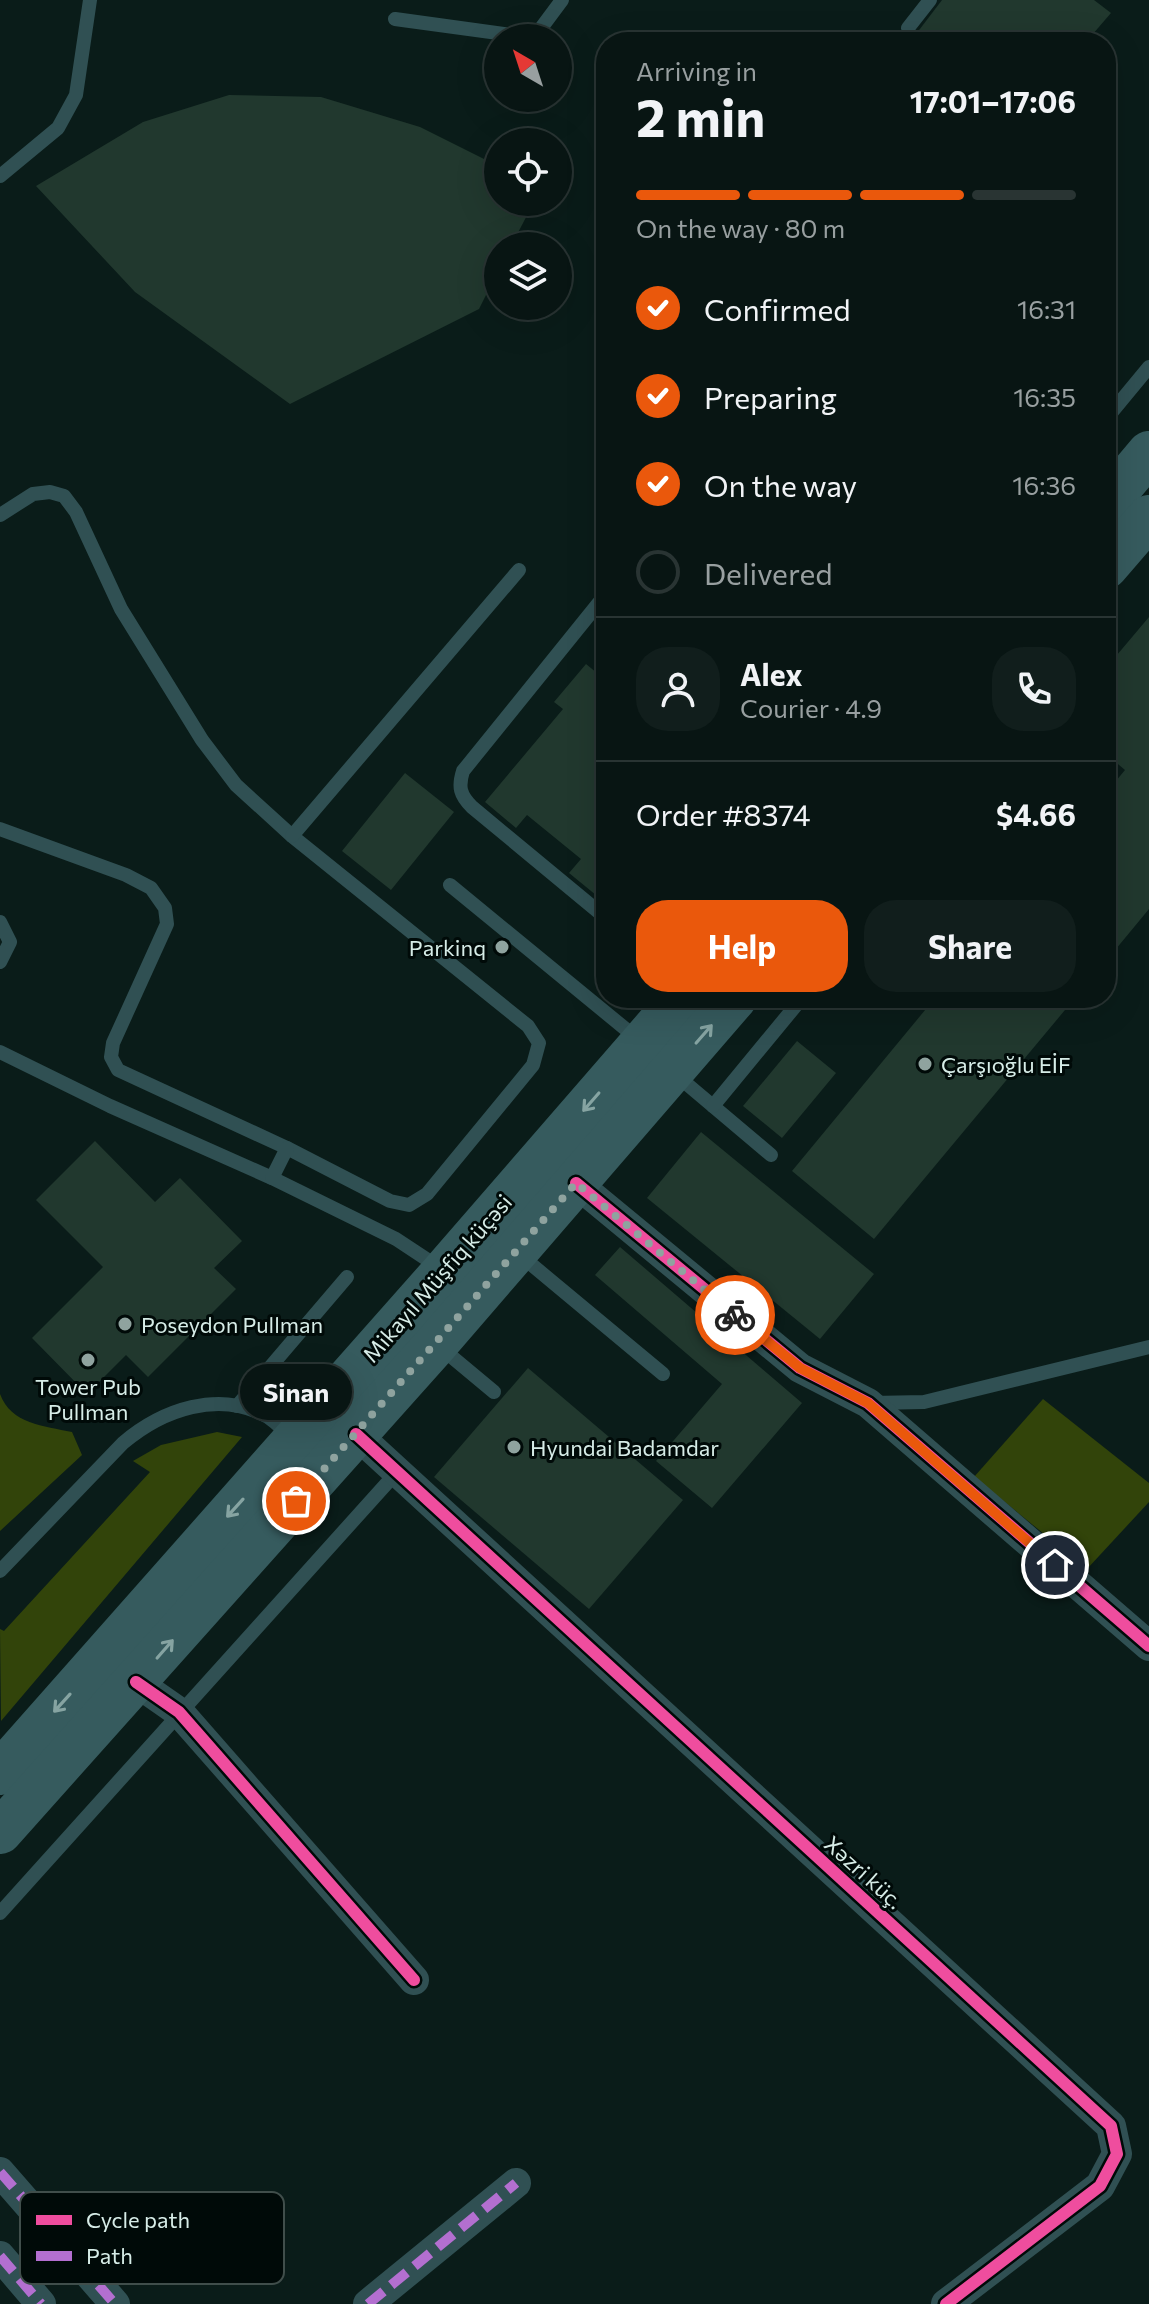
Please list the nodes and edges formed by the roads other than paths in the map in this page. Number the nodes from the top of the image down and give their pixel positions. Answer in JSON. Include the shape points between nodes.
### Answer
{"nodes":[{"id":1,"x":90,"y":0,"type":"edge"},
{"id":2,"x":562,"y":0,"type":"edge"},
{"id":3,"x":930,"y":0,"type":"edge"},
{"id":4,"x":395,"y":19,"type":"dead end"},
{"id":5,"x":908,"y":28,"type":"dead end"},
{"id":6,"x":0,"y":176,"type":"edge"},
{"id":7,"x":1149,"y":367,"type":"edge"},
{"id":8,"x":1116,"y":402,"type":"edge"},
{"id":9,"x":1149,"y":453,"type":"edge"},
{"id":10,"x":1116,"y":492,"type":"edge"},
{"id":11,"x":0,"y":515,"type":"edge"},
{"id":12,"x":1149,"y":517,"type":"edge"},
{"id":13,"x":1116,"y":555,"type":"edge"},
{"id":14,"x":519,"y":570,"type":"dead end"},
{"id":15,"x":596,"y":606,"type":"edge"},
{"id":16,"x":0,"y":829,"type":"edge"},
{"id":17,"x":292,"y":836,"type":"junction"},
{"id":18,"x":450,"y":885,"type":"dead end"},
{"id":19,"x":596,"y":910,"type":"edge"},
{"id":20,"x":0,"y":922,"type":"edge"},
{"id":21,"x":0,"y":962,"type":"edge"},
{"id":22,"x":596,"y":1006,"type":"edge"},
{"id":23,"x":598,"y":1008,"type":"edge"},
{"id":24,"x":677,"y":1008,"type":"edge"},
{"id":25,"x":722,"y":1008,"type":"edge"},
{"id":26,"x":794,"y":1008,"type":"edge"},
{"id":27,"x":0,"y":1052,"type":"edge"},
{"id":28,"x":657,"y":1057,"type":"junction"},
{"id":29,"x":713,"y":1106,"type":"junction"},
{"id":30,"x":287,"y":1148,"type":"junction"},
{"id":31,"x":771,"y":1155,"type":"dead end"},
{"id":32,"x":272,"y":1178,"type":"junction"},
{"id":33,"x":576,"y":1183,"type":"junction"},
{"id":34,"x":517,"y":1252,"type":"junction"},
{"id":35,"x":444,"y":1271,"type":"junction"},
{"id":36,"x":347,"y":1277,"type":"dead end"},
{"id":37,"x":436,"y":1344,"type":"junction"},
{"id":38,"x":1149,"y":1347,"type":"edge"},
{"id":39,"x":663,"y":1374,"type":"dead end"},
{"id":40,"x":494,"y":1392,"type":"dead end"},
{"id":41,"x":868,"y":1403,"type":"junction"},
{"id":42,"x":237,"y":1406,"type":"junction"},
{"id":43,"x":356,"y":1434,"type":"junction"},
{"id":44,"x":295,"y":1440,"type":"junction"},
{"id":45,"x":397,"y":1472,"type":"junction"},
{"id":46,"x":0,"y":1571,"type":"edge"},
{"id":47,"x":1149,"y":1646,"type":"edge"},
{"id":48,"x":136,"y":1682,"type":"junction"},
{"id":49,"x":179,"y":1712,"type":"junction"},
{"id":50,"x":0,"y":1773,"type":"edge"},
{"id":51,"x":0,"y":1832,"type":"edge"},
{"id":52,"x":0,"y":1913,"type":"edge"},
{"id":53,"x":414,"y":1980,"type":"dead end"},
{"id":54,"x":0,"y":2172,"type":"edge"},
{"id":55,"x":516,"y":2183,"type":"dead end"},
{"id":56,"x":20,"y":2195,"type":"edge"},
{"id":57,"x":0,"y":2256,"type":"edge"},
{"id":58,"x":20,"y":2279,"type":"edge"},
{"id":59,"x":24,"y":2284,"type":"edge"},
{"id":60,"x":98,"y":2284,"type":"edge"},
{"id":61,"x":41,"y":2304,"type":"edge"},
{"id":62,"x":115,"y":2304,"type":"edge"},
{"id":63,"x":368,"y":2304,"type":"edge"},
{"id":64,"x":946,"y":2304,"type":"edge"}],
"edges":[{"from":1,"to":6,"type":"lane","via":[[76,95],[58,128]]},
{"from":2,"to":4,"type":"lane","via":[[536,35],[526,37]]},
{"from":3,"to":5,"type":"lane"},
{"from":7,"to":8,"type":"lane"},
{"from":9,"to":10,"type":"main road"},
{"from":11,"to":17,"type":"lane","via":[[33,494],[64,496],[121,609],[202,740],[236,785]]},
{"from":12,"to":13,"type":"main road"},
{"from":14,"to":17,"type":"lane"},
{"from":15,"to":19,"type":"lane","via":[[463,771],[459,785],[472,807]]},
{"from":16,"to":30,"type":"lane","via":[[126,875],[151,888],[165,908],[167,924],[113,1043],[111,1057],[118,1070]]},
{"from":17,"to":30,"type":"lane","via":[[528,1026],[539,1043],[533,1065],[427,1194],[409,1205],[390,1201]]},
{"from":18,"to":22,"type":"lane"},
{"from":20,"to":21,"type":"lane","via":[[10,942]]},
{"from":23,"to":28,"type":"lane"},
{"from":24,"to":28,"type":"main road","name":"Mikayıl Müşfiq küçəsi"},
{"from":28,"to":25,"type":"main road","name":"Mikayıl Müşfiq küçəsi","one_way":true},
{"from":26,"to":29,"type":"lane"},
{"from":27,"to":32,"type":"lane"},
{"from":28,"to":29,"type":"lane"},
{"from":28,"to":33,"type":"main road","name":"Mikayıl Müşfiq küçəsi"},
{"from":28,"to":35,"type":"main road","name":"Mikayıl Müşfiq küçəsi","one_way":true},
{"from":29,"to":31,"type":"lane"},
{"from":30,"to":32,"type":"lane"},
{"from":32,"to":35,"type":"lane","via":[[396,1239]]},
{"from":33,"to":34,"type":"main road","name":"Mikayıl Müşfiq küçəsi"},
{"from":33,"to":41,"type":"street","via":[[800,1368]]},
{"from":34,"to":37,"type":"main road","name":"Mikayıl Müşfiq küçəsi"},
{"from":34,"to":39,"type":"lane"},
{"from":35,"to":44,"type":"main road","name":"Mikayıl Müşfiq küçəsi"},
{"from":36,"to":42,"type":"lane"},
{"from":37,"to":40,"type":"lane"},
{"from":37,"to":43,"type":"main road","name":"Mikayıl Müşfiq küçəsi"},
{"from":38,"to":41,"type":"lane","via":[[924,1402]]},
{"from":41,"to":47,"type":"street"},
{"from":42,"to":44,"type":"lane","via":[[268,1417]]},
{"from":42,"to":46,"type":"lane","via":[[185,1408],[144,1425]]},
{"from":43,"to":45,"type":"street","name":"Xəzri küç."},
{"from":48,"to":43,"type":"main road","name":"Mikayıl Müşfiq küçəsi","one_way":true},
{"from":44,"to":50,"type":"main road","name":"Mikayıl Müşfiq küçəsi","one_way":true},
{"from":45,"to":49,"type":"lane"},
{"from":45,"to":64,"type":"street","name":"Xəzri küç.","via":[[1111,2126],[1117,2154],[1100,2186]]},
{"from":48,"to":49,"type":"street"},
{"from":48,"to":51,"type":"main road","name":"Mikayıl Müşfiq küçəsi"},
{"from":49,"to":52,"type":"lane"},
{"from":49,"to":53,"type":"street"},
{"from":54,"to":56,"type":"street"},
{"from":55,"to":63,"type":"street"},
{"from":57,"to":58,"type":"street"},
{"from":59,"to":61,"type":"street"},
{"from":60,"to":62,"type":"street"}]}
